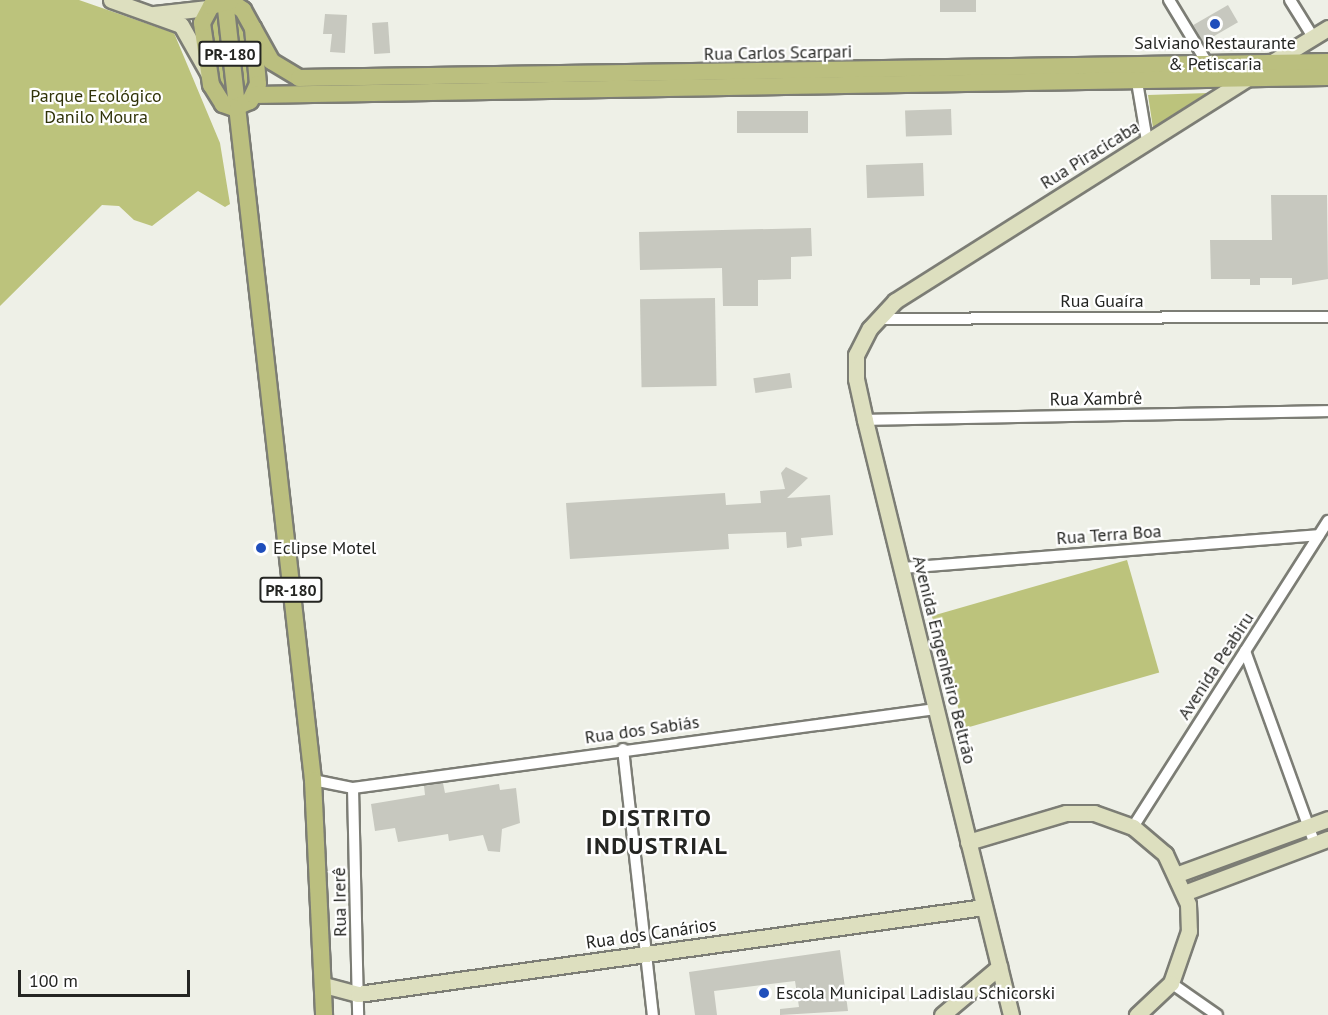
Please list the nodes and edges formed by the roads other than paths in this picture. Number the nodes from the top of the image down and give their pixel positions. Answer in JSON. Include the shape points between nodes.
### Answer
{"nodes":[{"id":1,"x":111,"y":0,"type":"edge"},
{"id":2,"x":1169,"y":0,"type":"edge"},
{"id":3,"x":1290,"y":0,"type":"edge"},
{"id":4,"x":222,"y":3,"type":"edge"},
{"id":5,"x":154,"y":14,"type":"junction"},
{"id":6,"x":253,"y":28,"type":"junction"},
{"id":7,"x":1328,"y":28,"type":"edge"},
{"id":8,"x":1313,"y":37,"type":"junction"},
{"id":9,"x":1328,"y":62,"type":"edge"},
{"id":10,"x":1268,"y":65,"type":"junction"},
{"id":11,"x":1209,"y":66,"type":"junction"},
{"id":12,"x":208,"y":73,"type":"junction"},
{"id":13,"x":1135,"y":73,"type":"junction"},
{"id":14,"x":1328,"y":76,"type":"edge"},
{"id":15,"x":1246,"y":78,"type":"junction"},
{"id":16,"x":361,"y":86,"type":"junction"},
{"id":17,"x":217,"y":97,"type":"junction"},
{"id":18,"x":246,"y":101,"type":"junction"},
{"id":19,"x":1147,"y":141,"type":"junction"},
{"id":20,"x":243,"y":166,"type":"junction"},
{"id":21,"x":1328,"y":317,"type":"edge"},
{"id":22,"x":877,"y":319,"type":"junction"},
{"id":23,"x":1328,"y":411,"type":"edge"},
{"id":24,"x":865,"y":420,"type":"junction"},
{"id":25,"x":1328,"y":521,"type":"edge"},
{"id":26,"x":1319,"y":535,"type":"junction"},
{"id":27,"x":901,"y":568,"type":"junction"},
{"id":28,"x":1245,"y":651,"type":"junction"},
{"id":29,"x":936,"y":709,"type":"junction"},
{"id":30,"x":623,"y":749,"type":"junction"},
{"id":31,"x":313,"y":780,"type":"junction"},
{"id":32,"x":353,"y":788,"type":"junction"},
{"id":33,"x":1328,"y":819,"type":"edge"},
{"id":34,"x":1308,"y":826,"type":"junction"},
{"id":35,"x":1133,"y":827,"type":"junction"},
{"id":36,"x":1321,"y":841,"type":"edge"},
{"id":37,"x":968,"y":842,"type":"junction"},
{"id":38,"x":1178,"y":874,"type":"junction"},
{"id":39,"x":1184,"y":892,"type":"junction"},
{"id":40,"x":984,"y":908,"type":"junction"},
{"id":41,"x":646,"y":954,"type":"junction"},
{"id":42,"x":999,"y":967,"type":"junction"},
{"id":43,"x":1171,"y":983,"type":"junction"},
{"id":44,"x":324,"y":985,"type":"junction"},
{"id":45,"x":358,"y":994,"type":"junction"},
{"id":46,"x":324,"y":1015,"type":"edge"},
{"id":47,"x":358,"y":1015,"type":"edge"},
{"id":48,"x":653,"y":1015,"type":"edge"},
{"id":49,"x":942,"y":1015,"type":"edge"},
{"id":50,"x":1011,"y":1015,"type":"edge"},
{"id":51,"x":1137,"y":1015,"type":"edge"},
{"id":52,"x":1217,"y":1015,"type":"edge"}],
"edges":[{"from":1,"to":5,"type":"street"},
{"from":2,"to":11,"type":"street"},
{"from":3,"to":8,"type":"street"},
{"from":4,"to":5,"type":"street"},
{"from":4,"to":6,"type":"main road","name":"Rua Carlos Scarpari"},
{"from":4,"to":12,"type":"main road","via":[[202,23]]},
{"from":4,"to":18,"type":"main road","number":"PR-180"},
{"from":5,"to":12,"type":"street","via":[[181,25]]},
{"from":6,"to":16,"type":"main road","name":"Rua Carlos Scarpari","via":[[267,55],[287,73]]},
{"from":6,"to":18,"type":"main road","via":[[258,84]]},
{"from":7,"to":8,"type":"street","name":"Rua Piracicaba"},
{"from":8,"to":10,"type":"street","name":"Rua Piracicaba"},
{"from":9,"to":10,"type":"main road","name":"Rua Carlos Scarpari"},
{"from":10,"to":11,"type":"main road","name":"Rua Carlos Scarpari"},
{"from":10,"to":15,"type":"street","name":"Rua Piracicaba"},
{"from":11,"to":13,"type":"main road","name":"Rua Carlos Scarpari"},
{"from":12,"to":17,"type":"main road"},
{"from":13,"to":15,"type":"main road","name":"Rua Carlos Scarpari"},
{"from":13,"to":16,"type":"main road","name":"Rua Carlos Scarpari"},
{"from":13,"to":19,"type":"street"},
{"from":14,"to":15,"type":"main road","name":"Rua Carlos Scarpari"},
{"from":15,"to":19,"type":"street","name":"Rua Piracicaba"},
{"from":16,"to":18,"type":"main road","name":"Rua Carlos Scarpari"},
{"from":17,"to":18,"type":"main road"},
{"from":17,"to":20,"type":"main road"},
{"from":18,"to":20,"type":"main road","number":"PR-180"},
{"from":19,"to":22,"type":"street","name":"Rua Piracicaba","via":[[896,301]]},
{"from":20,"to":31,"type":"main road","number":"PR-180"},
{"from":21,"to":22,"type":"street","name":"Rua Guaíra"},
{"from":22,"to":24,"type":"street","name":"Avenida Engenheiro Beltrão","via":[[863,337],[855,367]]},
{"from":23,"to":24,"type":"street","name":"Rua Xambrê"},
{"from":24,"to":27,"type":"street","name":"Avenida Engenheiro Beltrão"},
{"from":25,"to":26,"type":"street","name":"Avenida Peabiru"},
{"from":26,"to":27,"type":"street","name":"Rua Terra Boa"},
{"from":26,"to":28,"type":"street","name":"Avenida Peabiru"},
{"from":27,"to":29,"type":"street","name":"Avenida Engenheiro Beltrão"},
{"from":28,"to":34,"type":"street"},
{"from":28,"to":35,"type":"street","name":"Avenida Peabiru"},
{"from":29,"to":30,"type":"street","name":"Rua dos Sabiás"},
{"from":29,"to":37,"type":"street","name":"Avenida Engenheiro Beltrão"},
{"from":30,"to":32,"type":"street","name":"Rua dos Sabiás"},
{"from":30,"to":41,"type":"street"},
{"from":31,"to":32,"type":"street","name":"Rua dos Sabiás"},
{"from":31,"to":44,"type":"main road","number":"PR-180"},
{"from":32,"to":45,"type":"street","name":"Rua Irerê"},
{"from":33,"to":34,"type":"street"},
{"from":34,"to":36,"type":"street"},
{"from":34,"to":38,"type":"street"},
{"from":35,"to":37,"type":"street","via":[[1094,813],[1066,813]]},
{"from":35,"to":38,"type":"street","via":[[1165,854]]},
{"from":36,"to":39,"type":"street"},
{"from":37,"to":40,"type":"street","name":"Avenida Engenheiro Beltrão"},
{"from":38,"to":39,"type":"street"},
{"from":39,"to":43,"type":"street","via":[[1189,931]]},
{"from":40,"to":41,"type":"street","name":"Rua dos Canários"},
{"from":40,"to":42,"type":"street","name":"Avenida Engenheiro Beltrão"},
{"from":41,"to":45,"type":"street","name":"Rua dos Canários"},
{"from":41,"to":48,"type":"street"},
{"from":42,"to":49,"type":"street"},
{"from":42,"to":50,"type":"street","name":"Avenida Engenheiro Beltrão"},
{"from":43,"to":51,"type":"street"},
{"from":43,"to":52,"type":"street"},
{"from":44,"to":45,"type":"street","name":"Rua dos Canários"},
{"from":44,"to":46,"type":"main road","number":"PR-180"},
{"from":45,"to":47,"type":"street","name":"Rua Irerê"}]}
